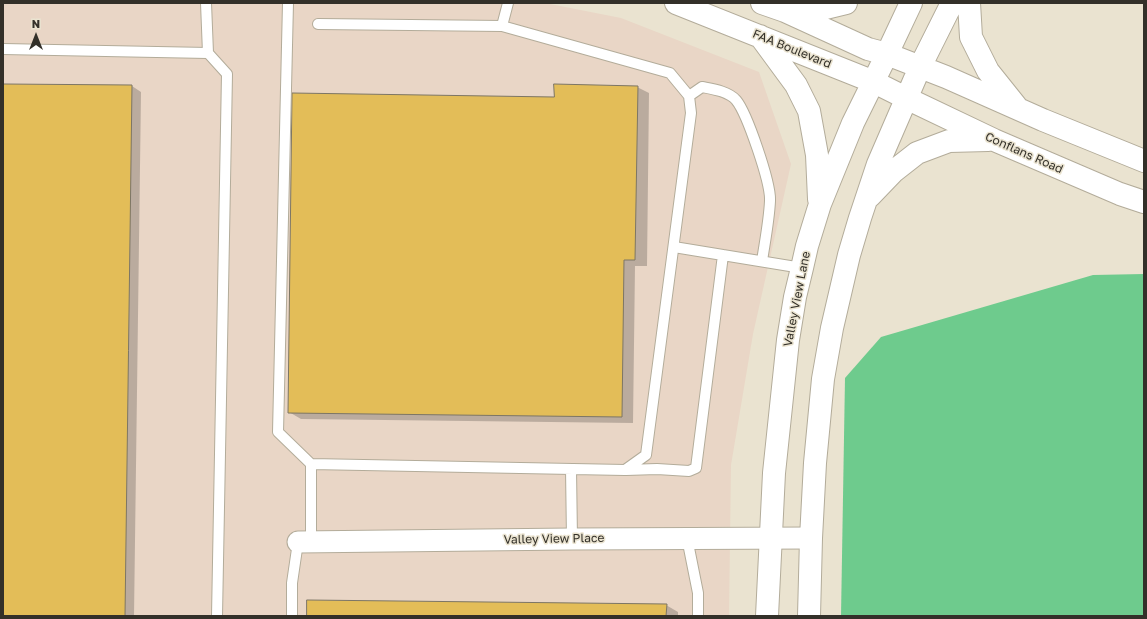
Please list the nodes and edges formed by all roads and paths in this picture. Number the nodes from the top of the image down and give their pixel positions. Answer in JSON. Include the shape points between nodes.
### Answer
{"nodes":[{"id":1,"x":206,"y":3,"type":"edge"},
{"id":2,"x":288,"y":3,"type":"edge"},
{"id":3,"x":508,"y":3,"type":"edge"},
{"id":4,"x":676,"y":3,"type":"edge"},
{"id":5,"x":762,"y":3,"type":"edge"},
{"id":6,"x":846,"y":3,"type":"edge"},
{"id":7,"x":911,"y":3,"type":"edge"},
{"id":8,"x":952,"y":3,"type":"edge"},
{"id":9,"x":969,"y":3,"type":"edge"},
{"id":10,"x":785,"y":11,"type":"junction"},
{"id":11,"x":318,"y":24,"type":"dead end"},
{"id":12,"x":502,"y":26,"type":"junction"},
{"id":13,"x":760,"y":36,"type":"junction"},
{"id":14,"x":3,"y":49,"type":"edge"},
{"id":15,"x":208,"y":53,"type":"junction"},
{"id":16,"x":888,"y":54,"type":"junction"},
{"id":17,"x":920,"y":67,"type":"junction"},
{"id":18,"x":874,"y":82,"type":"junction"},
{"id":19,"x":690,"y":96,"type":"junction"},
{"id":20,"x":906,"y":98,"type":"junction"},
{"id":21,"x":1018,"y":109,"type":"junction"},
{"id":22,"x":994,"y":140,"type":"junction"},
{"id":23,"x":1144,"y":161,"type":"edge"},
{"id":24,"x":866,"y":200,"type":"junction"},
{"id":25,"x":1144,"y":202,"type":"edge"},
{"id":26,"x":820,"y":204,"type":"junction"},
{"id":27,"x":674,"y":247,"type":"junction"},
{"id":28,"x":723,"y":255,"type":"junction"},
{"id":29,"x":762,"y":261,"type":"junction"},
{"id":30,"x":802,"y":268,"type":"junction"},
{"id":31,"x":311,"y":464,"type":"junction"},
{"id":32,"x":571,"y":469,"type":"junction"},
{"id":33,"x":625,"y":470,"type":"junction"},
{"id":34,"x":687,"y":538,"type":"junction"},
{"id":35,"x":772,"y":538,"type":"junction"},
{"id":36,"x":811,"y":538,"type":"junction"},
{"id":37,"x":572,"y":539,"type":"junction"},
{"id":38,"x":304,"y":542,"type":"junction"},
{"id":39,"x":217,"y":616,"type":"edge"},
{"id":40,"x":292,"y":616,"type":"edge"},
{"id":41,"x":698,"y":616,"type":"edge"},
{"id":42,"x":767,"y":616,"type":"edge"},
{"id":43,"x":809,"y":616,"type":"edge"}],
"edges":[{"from":1,"to":15,"type":"lane"},
{"from":2,"to":31,"type":"lane","via":[[278,432]]},
{"from":3,"to":12,"type":"lane"},
{"from":4,"to":13,"type":"main road","name":"FAA Boulevard"},
{"from":5,"to":10,"type":"main road"},
{"from":6,"to":10,"type":"main road","via":[[813,11]]},
{"from":7,"to":16,"type":"main road","name":"Valley View Lane"},
{"from":8,"to":17,"type":"main road"},
{"from":9,"to":21,"type":"main road","via":[[971,37],[988,71]]},
{"from":10,"to":16,"type":"main road","via":[[868,49]]},
{"from":11,"to":12,"type":"lane"},
{"from":12,"to":19,"type":"lane","via":[[670,73]]},
{"from":13,"to":18,"type":"main road","name":"FAA Boulevard"},
{"from":13,"to":26,"type":"main road","via":[[796,85],[809,111]]},
{"from":14,"to":15,"type":"lane"},
{"from":15,"to":39,"type":"lane","via":[[227,74]]},
{"from":16,"to":17,"type":"main road"},
{"from":16,"to":18,"type":"main road","name":"Valley View Lane"},
{"from":17,"to":20,"type":"main road"},
{"from":17,"to":21,"type":"main road"},
{"from":18,"to":20,"type":"main road","name":"FAA Boulevard"},
{"from":18,"to":26,"type":"main road","name":"Valley View Lane","via":[[853,123]]},
{"from":19,"to":27,"type":"lane","via":[[692,113]]},
{"from":19,"to":29,"type":"lane","via":[[702,87],[731,96],[736,100],[750,127],[768,184],[770,200]]},
{"from":20,"to":22,"type":"main road","name":"Conflans Road"},
{"from":20,"to":24,"type":"main road"},
{"from":21,"to":23,"type":"main road"},
{"from":22,"to":24,"type":"main road","via":[[949,141],[917,153]]},
{"from":22,"to":25,"type":"main road","name":"Conflans Road"},
{"from":24,"to":36,"type":"main road","via":[[849,255],[832,328],[815,463]]},
{"from":26,"to":30,"type":"main road","name":"Valley View Lane"},
{"from":27,"to":28,"type":"lane"},
{"from":27,"to":33,"type":"lane","via":[[646,455]]},
{"from":28,"to":29,"type":"lane"},
{"from":28,"to":33,"type":"lane","via":[[696,468],[689,471],[657,468]]},
{"from":29,"to":30,"type":"lane"},
{"from":30,"to":35,"type":"main road","name":"Valley View Lane","via":[[788,340],[774,473]]},
{"from":31,"to":32,"type":"lane"},
{"from":31,"to":38,"type":"lane"},
{"from":32,"to":33,"type":"lane"},
{"from":32,"to":37,"type":"lane"},
{"from":34,"to":35,"type":"street","name":"Valley View Place"},
{"from":34,"to":37,"type":"street","name":"Valley View Place"},
{"from":34,"to":41,"type":"lane","via":[[698,593]]},
{"from":35,"to":36,"type":"street","name":"Valley View Place"},
{"from":35,"to":42,"type":"main road","name":"Valley View Lane"},
{"from":36,"to":43,"type":"main road"},
{"from":37,"to":38,"type":"street","name":"Valley View Place"},
{"from":38,"to":40,"type":"lane","via":[[292,583]]}]}
